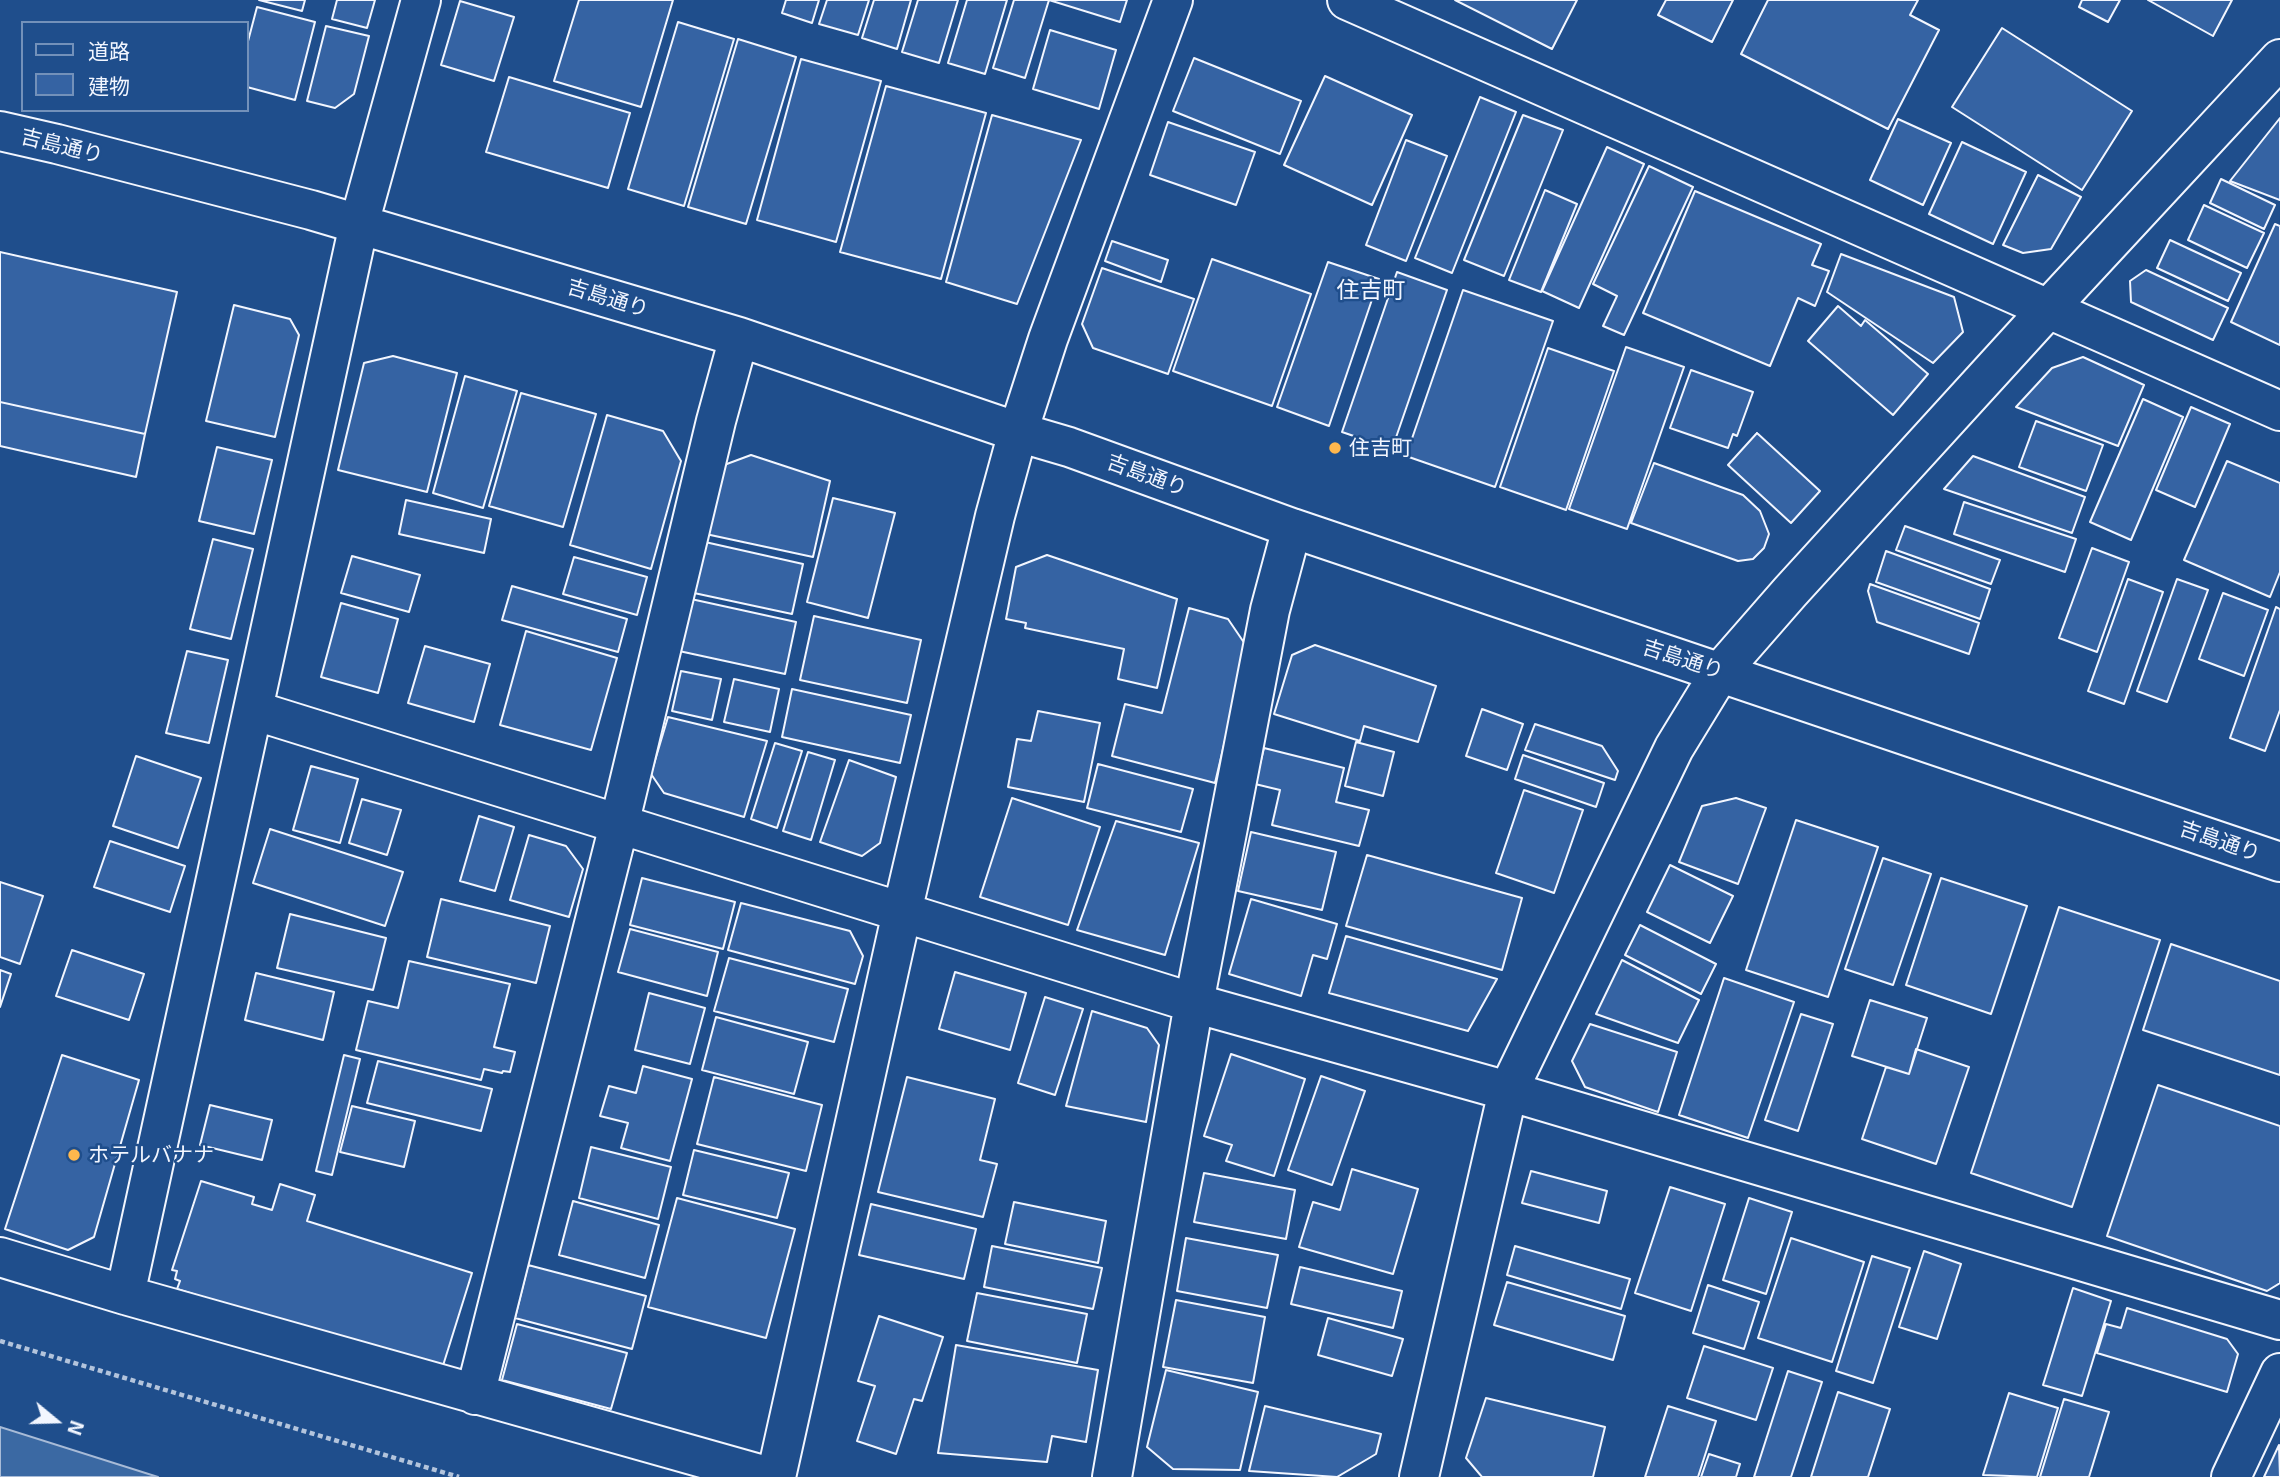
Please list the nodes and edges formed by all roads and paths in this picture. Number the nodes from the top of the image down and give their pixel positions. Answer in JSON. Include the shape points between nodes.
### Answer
{"nodes":[{"id":1,"x":421,"y":0,"type":"edge"},
{"id":2,"x":1173,"y":0,"type":"edge"},
{"id":3,"x":1347,"y":0,"type":"edge"},
{"id":4,"x":2280,"y":59,"type":"edge"},
{"id":5,"x":0,"y":131,"type":"edge"},
{"id":6,"x":359,"y":224,"type":"junction"},
{"id":7,"x":2049,"y":308,"type":"junction"},
{"id":8,"x":739,"y":337,"type":"junction"},
{"id":9,"x":2280,"y":411,"type":"edge"},
{"id":10,"x":1018,"y":432,"type":"junction"},
{"id":11,"x":1292,"y":528,"type":"junction"},
{"id":12,"x":1721,"y":671,"type":"junction"},
{"id":13,"x":253,"y":710,"type":"junction"},
{"id":14,"x":619,"y":825,"type":"junction"},
{"id":15,"x":2280,"y":862,"type":"edge"},
{"id":16,"x":902,"y":912,"type":"junction"},
{"id":17,"x":1194,"y":1003,"type":"junction"},
{"id":18,"x":1508,"y":1091,"type":"junction"},
{"id":19,"x":0,"y":1257,"type":"edge"},
{"id":20,"x":124,"y":1296,"type":"junction"},
{"id":21,"x":2280,"y":1320,"type":"edge"},
{"id":22,"x":0,"y":1341,"type":"edge"},
{"id":23,"x":2280,"y":1373,"type":"edge"},
{"id":24,"x":475,"y":1395,"type":"junction"},
{"id":25,"x":459,"y":1477,"type":"edge"},
{"id":26,"x":770,"y":1477,"type":"edge"},
{"id":27,"x":776,"y":1477,"type":"edge"},
{"id":28,"x":1112,"y":1477,"type":"edge"},
{"id":29,"x":1419,"y":1477,"type":"edge"},
{"id":30,"x":2231,"y":1477,"type":"edge"}],
"edges":[{"from":1,"to":6,"type":"street"},
{"from":2,"to":10,"type":"street"},
{"from":3,"to":7,"type":"street"},
{"from":4,"to":7,"type":"street"},
{"from":5,"to":6,"type":"street","name":"吉島通り"},
{"from":6,"to":8,"type":"street","name":"吉島通り"},
{"from":6,"to":13,"type":"street"},
{"from":7,"to":9,"type":"street"},
{"from":7,"to":12,"type":"street"},
{"from":8,"to":10,"type":"street","name":"吉島通り"},
{"from":8,"to":14,"type":"street"},
{"from":10,"to":11,"type":"street","name":"吉島通り"},
{"from":10,"to":16,"type":"street"},
{"from":11,"to":12,"type":"street","name":"吉島通り"},
{"from":11,"to":17,"type":"street","via":[[1270,610]]},
{"from":12,"to":15,"type":"street","name":"吉島通り"},
{"from":12,"to":18,"type":"street","via":[[1674,748]]},
{"from":13,"to":14,"type":"street"},
{"from":13,"to":20,"type":"street"},
{"from":14,"to":16,"type":"street"},
{"from":14,"to":24,"type":"street"},
{"from":16,"to":17,"type":"street"},
{"from":16,"to":27,"type":"street"},
{"from":17,"to":18,"type":"street"},
{"from":17,"to":28,"type":"street"},
{"from":18,"to":21,"type":"street"},
{"from":18,"to":29,"type":"street"},
{"from":19,"to":20,"type":"street"},
{"from":20,"to":24,"type":"street"},
{"from":22,"to":25,"type":"path"},
{"from":23,"to":30,"type":"street"},
{"from":24,"to":26,"type":"street"}]}
